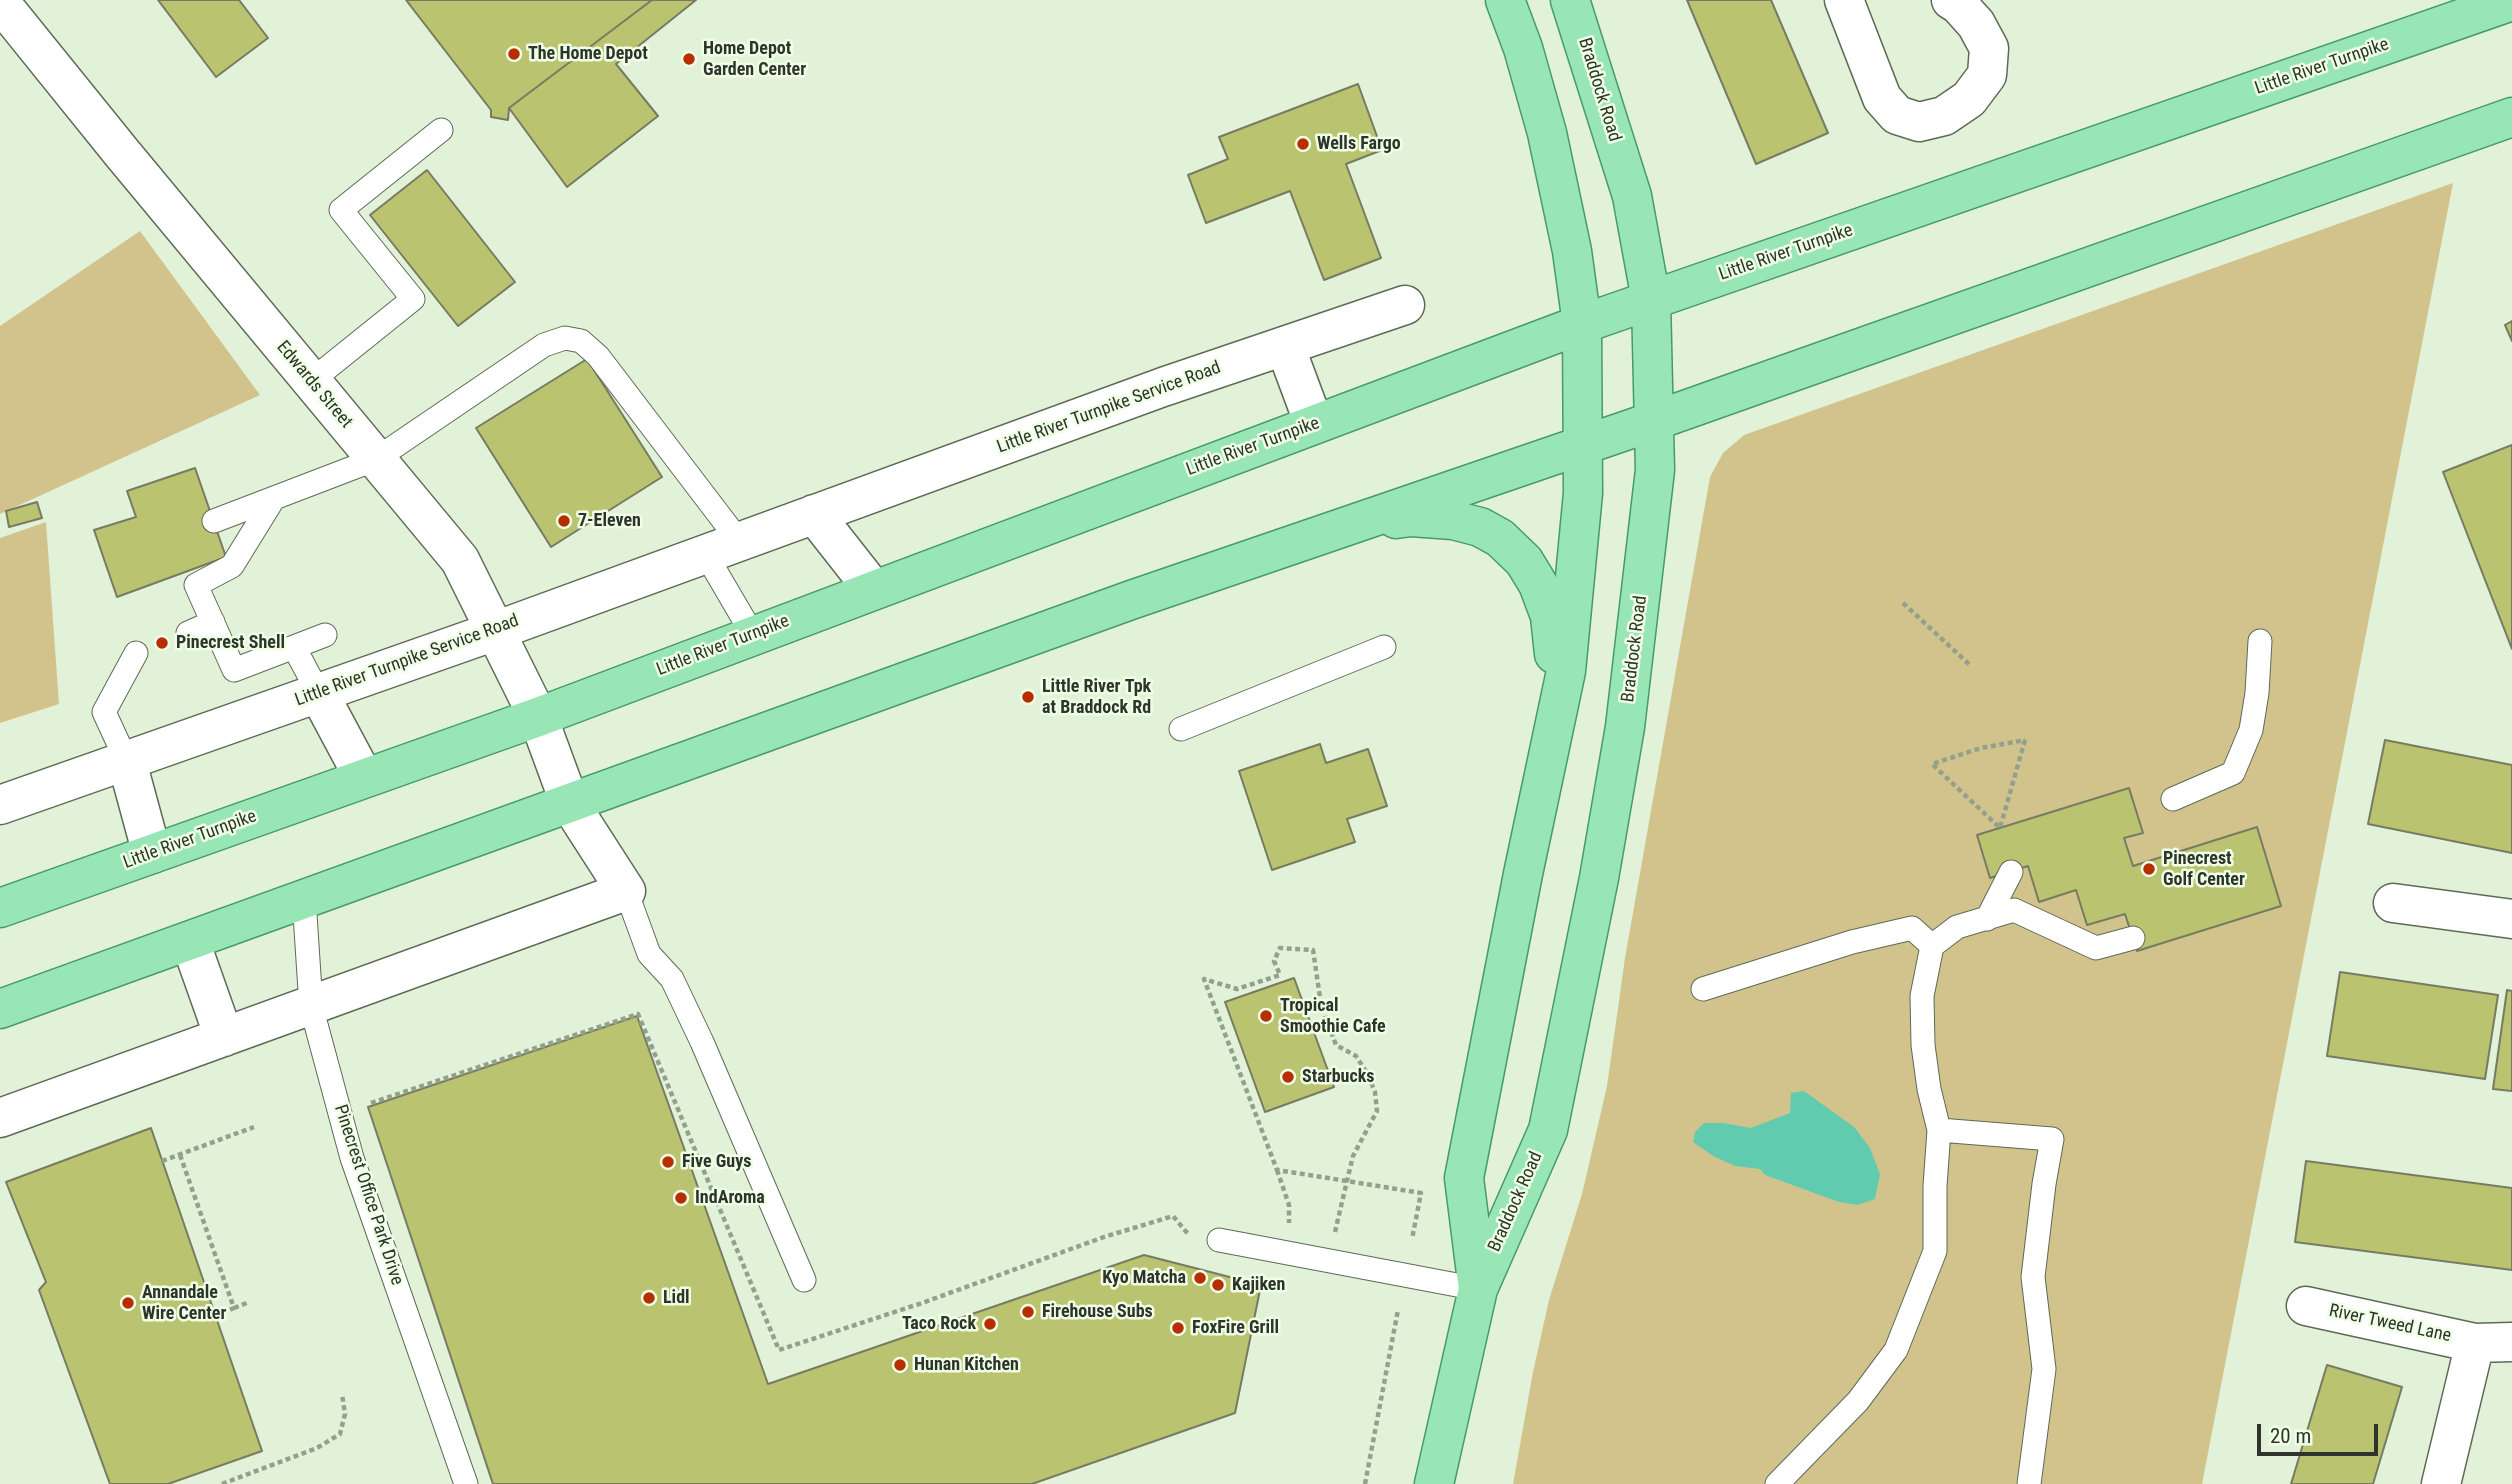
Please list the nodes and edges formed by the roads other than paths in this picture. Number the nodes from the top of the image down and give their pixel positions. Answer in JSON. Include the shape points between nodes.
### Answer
{"nodes":[{"id":1,"x":1505,"y":0,"type":"edge"},
{"id":2,"x":1570,"y":0,"type":"edge"},
{"id":3,"x":1951,"y":0,"type":"edge"},
{"id":4,"x":1850,"y":1,"type":"edge"},
{"id":5,"x":2512,"y":1,"type":"edge"},
{"id":6,"x":0,"y":2,"type":"edge"},
{"id":7,"x":2512,"y":117,"type":"edge"},
{"id":8,"x":441,"y":130,"type":"dead end"},
{"id":9,"x":1651,"y":300,"type":"junction"},
{"id":10,"x":1405,"y":305,"type":"dead end"},
{"id":11,"x":1582,"y":324,"type":"junction"},
{"id":12,"x":1285,"y":346,"type":"junction"},
{"id":13,"x":311,"y":381,"type":"junction"},
{"id":14,"x":1654,"y":421,"type":"junction"},
{"id":15,"x":1314,"y":424,"type":"junction"},
{"id":16,"x":1583,"y":444,"type":"junction"},
{"id":17,"x":376,"y":459,"type":"junction"},
{"id":18,"x":274,"y":498,"type":"junction"},
{"id":19,"x":814,"y":514,"type":"junction"},
{"id":20,"x":214,"y":521,"type":"dead end"},
{"id":21,"x":1349,"y":525,"type":"junction"},
{"id":22,"x":722,"y":547,"type":"junction"},
{"id":23,"x":873,"y":589,"type":"junction"},
{"id":24,"x":213,"y":622,"type":"junction"},
{"id":25,"x":495,"y":631,"type":"junction"},
{"id":26,"x":188,"y":633,"type":"dead end"},
{"id":27,"x":325,"y":635,"type":"dead end"},
{"id":28,"x":753,"y":635,"type":"junction"},
{"id":29,"x":2260,"y":641,"type":"dead end"},
{"id":30,"x":294,"y":647,"type":"junction"},
{"id":31,"x":1384,"y":647,"type":"dead end"},
{"id":32,"x":136,"y":653,"type":"dead end"},
{"id":33,"x":318,"y":692,"type":"junction"},
{"id":34,"x":1558,"y":712,"type":"junction"},
{"id":35,"x":537,"y":717,"type":"junction"},
{"id":36,"x":1181,"y":729,"type":"dead end"},
{"id":37,"x":127,"y":762,"type":"junction"},
{"id":38,"x":364,"y":778,"type":"junction"},
{"id":39,"x":2174,"y":799,"type":"dead end"},
{"id":40,"x":570,"y":804,"type":"junction"},
{"id":41,"x":0,"y":805,"type":"edge"},
{"id":42,"x":152,"y":854,"type":"junction"},
{"id":43,"x":2011,"y":872,"type":"dead end"},
{"id":44,"x":626,"y":891,"type":"junction"},
{"id":45,"x":304,"y":899,"type":"junction"},
{"id":46,"x":2393,"y":903,"type":"dead end"},
{"id":47,"x":0,"y":908,"type":"edge"},
{"id":48,"x":1987,"y":919,"type":"junction"},
{"id":49,"x":2512,"y":919,"type":"edge"},
{"id":50,"x":2133,"y":938,"type":"dead end"},
{"id":51,"x":190,"y":941,"type":"junction"},
{"id":52,"x":1932,"y":946,"type":"junction"},
{"id":53,"x":1703,"y":989,"type":"dead end"},
{"id":54,"x":311,"y":1006,"type":"junction"},
{"id":55,"x":0,"y":1009,"type":"edge"},
{"id":56,"x":224,"y":1037,"type":"junction"},
{"id":57,"x":0,"y":1118,"type":"edge"},
{"id":58,"x":1939,"y":1130,"type":"junction"},
{"id":59,"x":1219,"y":1240,"type":"dead end"},
{"id":60,"x":804,"y":1280,"type":"dead end"},
{"id":61,"x":1478,"y":1289,"type":"junction"},
{"id":62,"x":2306,"y":1306,"type":"dead end"},
{"id":63,"x":2512,"y":1342,"type":"edge"},
{"id":64,"x":2475,"y":1343,"type":"junction"},
{"id":65,"x":466,"y":1484,"type":"edge"},
{"id":66,"x":1434,"y":1484,"type":"edge"},
{"id":67,"x":1777,"y":1484,"type":"edge"},
{"id":68,"x":2029,"y":1484,"type":"edge"},
{"id":69,"x":2441,"y":1484,"type":"edge"}],
"edges":[{"from":1,"to":11,"type":"main road","name":"Braddock Road","via":[[1547,133]]},
{"from":2,"to":9,"type":"main road","name":"Braddock Road","via":[[1632,196]]},
{"from":3,"to":4,"type":"street","via":[[1976,24],[1989,48],[1987,75],[1969,99],[1944,116],[1919,122],[1897,115],[1882,98]]},
{"from":5,"to":9,"type":"main road","name":"Little River Turnpike"},
{"from":6,"to":13,"type":"street","name":"Edwards Street"},
{"from":7,"to":14,"type":"main road"},
{"from":8,"to":13,"type":"lane","via":[[341,210],[413,299]]},
{"from":9,"to":11,"type":"main road","name":"Little River Turnpike"},
{"from":9,"to":14,"type":"main road","name":"Braddock Road"},
{"from":10,"to":12,"type":"street","name":"Little River Turnpike Service Road"},
{"from":11,"to":15,"type":"main road","name":"Little River Turnpike"},
{"from":11,"to":16,"type":"main road","name":"Braddock Road"},
{"from":12,"to":15,"type":"street"},
{"from":12,"to":19,"type":"street","name":"Little River Turnpike Service Road"},
{"from":13,"to":17,"type":"street","name":"Edwards Street"},
{"from":14,"to":16,"type":"main road"},
{"from":14,"to":61,"type":"main road","name":"Braddock Road","via":[[1655,470],[1627,714],[1548,1130]]},
{"from":15,"to":23,"type":"main road","name":"Little River Turnpike"},
{"from":16,"to":21,"type":"main road"},
{"from":16,"to":34,"type":"main road","name":"Braddock Road","via":[[1582,506]]},
{"from":17,"to":18,"type":"lane"},
{"from":17,"to":22,"type":"lane","via":[[544,345],[565,338],[581,341],[598,356]]},
{"from":17,"to":25,"type":"street","name":"Edwards Street","via":[[460,560]]},
{"from":18,"to":20,"type":"lane"},
{"from":18,"to":24,"type":"lane","via":[[232,565],[196,584]]},
{"from":19,"to":22,"type":"street","name":"Little River Turnpike Service Road"},
{"from":19,"to":23,"type":"street"},
{"from":21,"to":34,"type":"main road","via":[[1411,517],[1453,520],[1500,538],[1524,561],[1550,615]]},
{"from":21,"to":40,"type":"main road"},
{"from":22,"to":25,"type":"street","name":"Little River Turnpike Service Road"},
{"from":22,"to":28,"type":"lane"},
{"from":23,"to":28,"type":"main road","name":"Little River Turnpike"},
{"from":24,"to":26,"type":"lane"},
{"from":24,"to":30,"type":"lane","via":[[234,670]]},
{"from":25,"to":33,"type":"street","name":"Little River Turnpike Service Road"},
{"from":25,"to":35,"type":"street","name":"Edwards Street"},
{"from":27,"to":30,"type":"lane"},
{"from":28,"to":35,"type":"main road","name":"Little River Turnpike"},
{"from":29,"to":39,"type":"lane","via":[[2252,730],[2233,773]]},
{"from":30,"to":33,"type":"lane"},
{"from":31,"to":36,"type":"lane"},
{"from":32,"to":37,"type":"lane","via":[[104,712]]},
{"from":33,"to":37,"type":"street","name":"Little River Turnpike Service Road"},
{"from":33,"to":38,"type":"street"},
{"from":34,"to":61,"type":"main road","name":"Braddock Road","via":[[1464,1178]]},
{"from":35,"to":38,"type":"main road","name":"Little River Turnpike"},
{"from":35,"to":40,"type":"street","name":"Edwards Street"},
{"from":37,"to":41,"type":"street","name":"Little River Turnpike Service Road"},
{"from":37,"to":42,"type":"street"},
{"from":38,"to":42,"type":"main road","name":"Little River Turnpike"},
{"from":40,"to":44,"type":"street"},
{"from":40,"to":45,"type":"main road"},
{"from":42,"to":47,"type":"main road","name":"Little River Turnpike"},
{"from":43,"to":48,"type":"lane"},
{"from":44,"to":54,"type":"street"},
{"from":44,"to":60,"type":"lane","via":[[649,954],[672,979],[702,1042]]},
{"from":45,"to":51,"type":"main road"},
{"from":45,"to":54,"type":"lane","name":"Pinecrest Office Park Drive"},
{"from":46,"to":49,"type":"street"},
{"from":48,"to":50,"type":"lane","via":[[2014,910],[2096,948]]},
{"from":48,"to":52,"type":"lane","via":[[1957,927]]},
{"from":51,"to":55,"type":"main road"},
{"from":51,"to":56,"type":"street"},
{"from":52,"to":53,"type":"lane","via":[[1912,928]]},
{"from":52,"to":58,"type":"lane","via":[[1922,996],[1923,1045]]},
{"from":54,"to":56,"type":"street"},
{"from":54,"to":65,"type":"lane","name":"Pinecrest Office Park Drive","via":[[352,1158]]},
{"from":56,"to":57,"type":"street"},
{"from":58,"to":67,"type":"lane","via":[[1935,1251],[1896,1350],[1858,1401]]},
{"from":58,"to":68,"type":"lane","via":[[2052,1139],[2033,1277],[2044,1369]]},
{"from":59,"to":61,"type":"lane"},
{"from":61,"to":66,"type":"main road","name":"Braddock Road"},
{"from":62,"to":64,"type":"street","name":"River Tweed Lane"},
{"from":63,"to":64,"type":"street","name":"River Tweed Lane"},
{"from":64,"to":69,"type":"street","name":"River Tweed Lane"}]}
